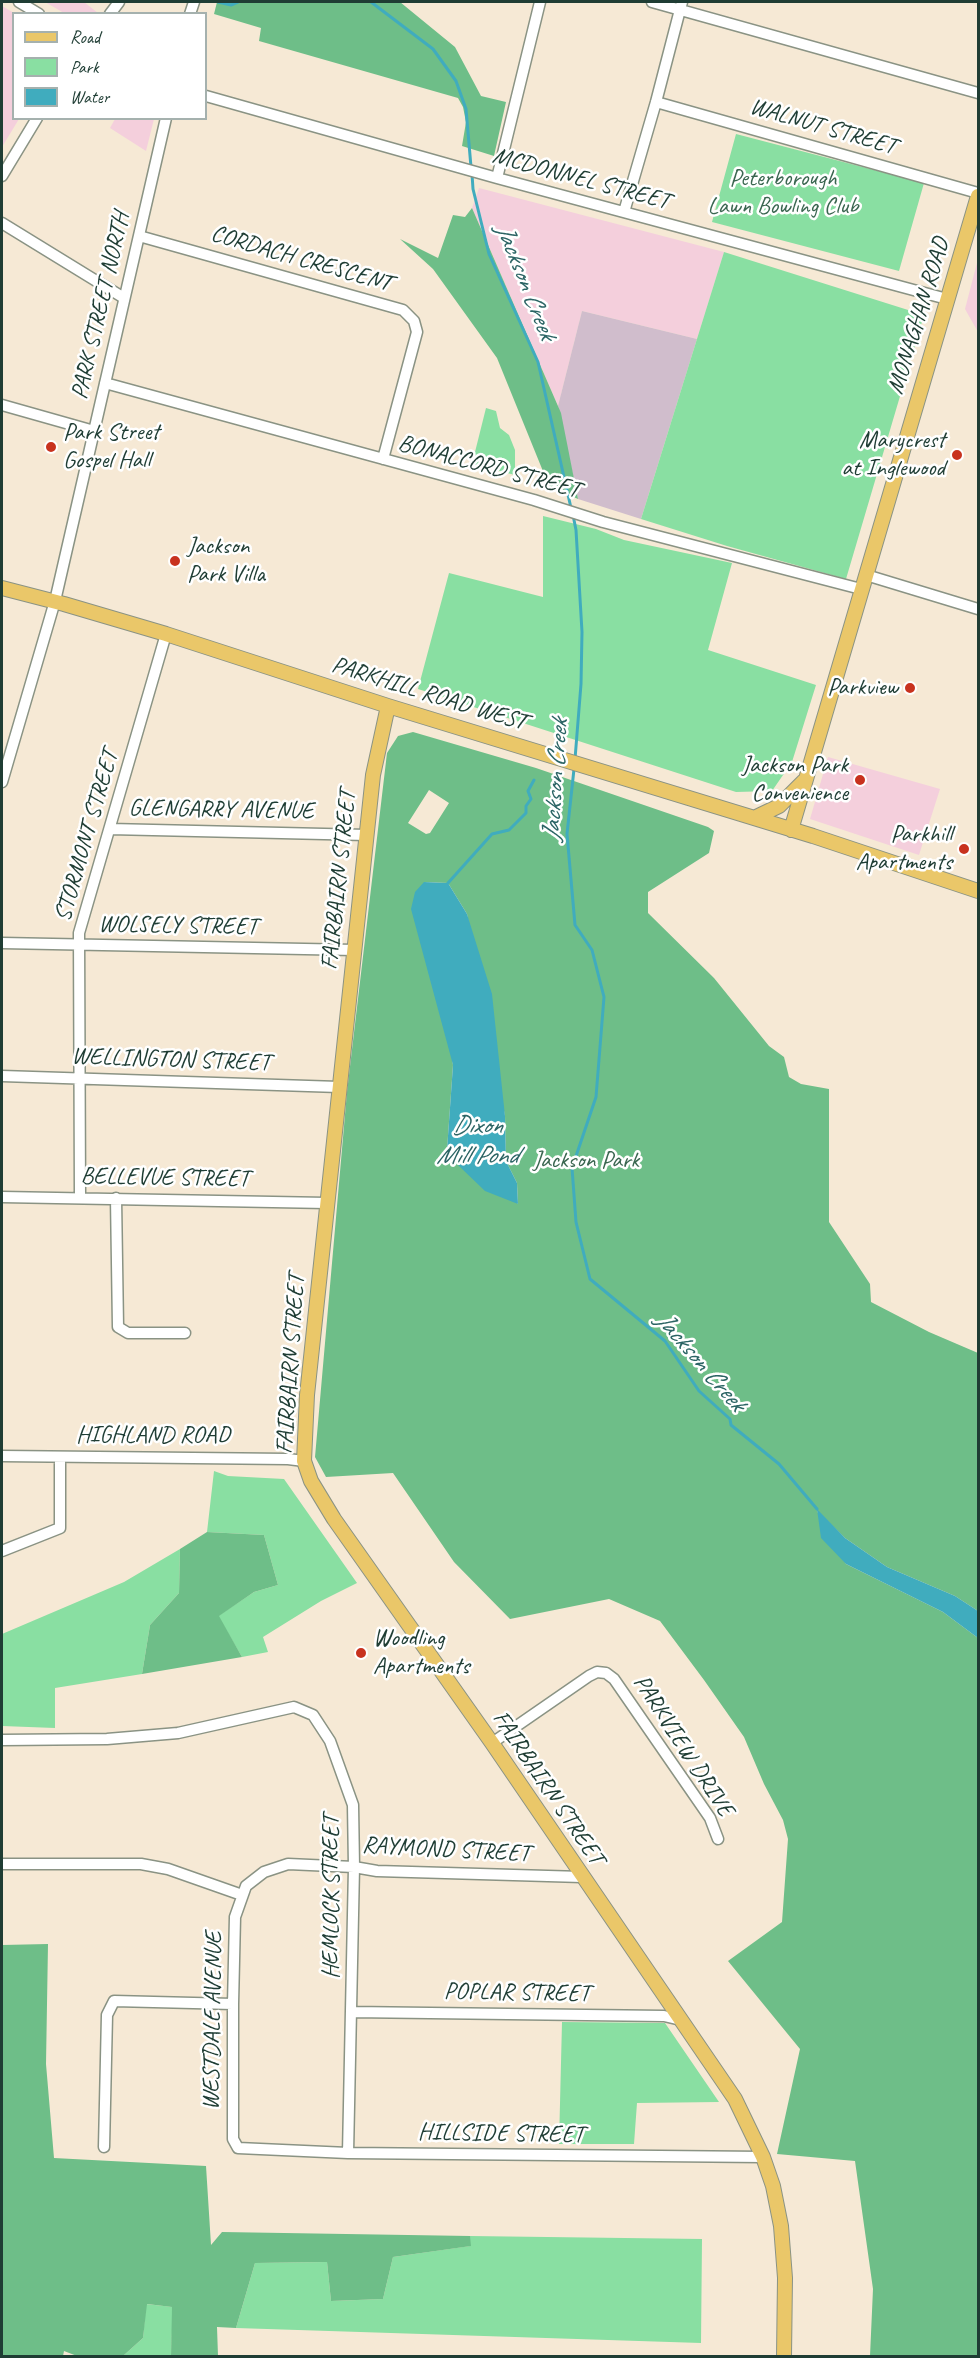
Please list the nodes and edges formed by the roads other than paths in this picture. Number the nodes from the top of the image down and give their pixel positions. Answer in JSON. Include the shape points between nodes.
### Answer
{"nodes":[{"id":1,"x":19,"y":2,"type":"edge"},
{"id":2,"x":540,"y":2,"type":"edge"},
{"id":3,"x":652,"y":2,"type":"edge"},
{"id":4,"x":681,"y":5,"type":"edge"},
{"id":5,"x":36,"y":12,"type":"edge"},
{"id":6,"x":978,"y":93,"type":"edge"},
{"id":7,"x":207,"y":96,"type":"edge"},
{"id":8,"x":656,"y":102,"type":"junction"},
{"id":9,"x":36,"y":120,"type":"edge"},
{"id":10,"x":166,"y":120,"type":"edge"},
{"id":11,"x":2,"y":176,"type":"edge"},
{"id":12,"x":491,"y":177,"type":"junction"},
{"id":13,"x":978,"y":194,"type":"edge"},
{"id":14,"x":624,"y":212,"type":"junction"},
{"id":15,"x":2,"y":223,"type":"edge"},
{"id":16,"x":140,"y":236,"type":"junction"},
{"id":17,"x":124,"y":298,"type":"junction"},
{"id":18,"x":947,"y":299,"type":"junction"},
{"id":19,"x":105,"y":383,"type":"junction"},
{"id":20,"x":2,"y":405,"type":"edge"},
{"id":21,"x":94,"y":430,"type":"junction"},
{"id":22,"x":383,"y":459,"type":"junction"},
{"id":23,"x":866,"y":574,"type":"junction"},
{"id":24,"x":2,"y":588,"type":"edge"},
{"id":25,"x":861,"y":589,"type":"junction"},
{"id":26,"x":55,"y":601,"type":"junction"},
{"id":27,"x":978,"y":609,"type":"edge"},
{"id":28,"x":166,"y":634,"type":"junction"},
{"id":29,"x":388,"y":706,"type":"junction"},
{"id":30,"x":806,"y":779,"type":"junction"},
{"id":31,"x":2,"y":782,"type":"edge"},
{"id":32,"x":754,"y":818,"type":"junction"},
{"id":33,"x":110,"y":829,"type":"junction"},
{"id":34,"x":791,"y":830,"type":"junction"},
{"id":35,"x":367,"y":835,"type":"junction"},
{"id":36,"x":978,"y":891,"type":"edge"},
{"id":37,"x":2,"y":943,"type":"edge"},
{"id":38,"x":80,"y":945,"type":"junction"},
{"id":39,"x":354,"y":950,"type":"junction"},
{"id":40,"x":2,"y":1076,"type":"edge"},
{"id":41,"x":80,"y":1078,"type":"junction"},
{"id":42,"x":339,"y":1087,"type":"junction"},
{"id":43,"x":2,"y":1197,"type":"edge"},
{"id":44,"x":80,"y":1197,"type":"junction"},
{"id":45,"x":116,"y":1198,"type":"junction"},
{"id":46,"x":327,"y":1203,"type":"junction"},
{"id":47,"x":185,"y":1334,"type":"dead end"},
{"id":48,"x":2,"y":1456,"type":"edge"},
{"id":49,"x":60,"y":1457,"type":"junction"},
{"id":50,"x":304,"y":1461,"type":"junction"},
{"id":51,"x":2,"y":1551,"type":"edge"},
{"id":52,"x":2,"y":1740,"type":"edge"},
{"id":53,"x":492,"y":1743,"type":"junction"},
{"id":54,"x":718,"y":1839,"type":"dead end"},
{"id":55,"x":2,"y":1864,"type":"edge"},
{"id":56,"x":354,"y":1867,"type":"junction"},
{"id":57,"x":582,"y":1877,"type":"junction"},
{"id":58,"x":242,"y":1895,"type":"junction"},
{"id":59,"x":233,"y":2004,"type":"junction"},
{"id":60,"x":352,"y":2012,"type":"junction"},
{"id":61,"x":681,"y":2020,"type":"junction"},
{"id":62,"x":104,"y":2147,"type":"dead end"},
{"id":63,"x":238,"y":2148,"type":"joint"},
{"id":64,"x":348,"y":2153,"type":"junction"},
{"id":65,"x":763,"y":2157,"type":"junction"},
{"id":66,"x":784,"y":2356,"type":"edge"}],
"edges":[{"from":1,"to":5,"type":"street"},
{"from":2,"to":12,"type":"street"},
{"from":3,"to":4,"type":"street"},
{"from":4,"to":6,"type":"street"},
{"from":4,"to":8,"type":"street"},
{"from":7,"to":12,"type":"street","name":"MCDONNEL STREET"},
{"from":8,"to":13,"type":"street","name":"WALNUT STREET"},
{"from":8,"to":14,"type":"street"},
{"from":9,"to":11,"type":"street"},
{"from":10,"to":16,"type":"street","name":"PARK STREET NORTH"},
{"from":12,"to":14,"type":"street","name":"MCDONNEL STREET"},
{"from":13,"to":18,"type":"main road","name":"MONAGHAN ROAD"},
{"from":14,"to":18,"type":"street","name":"MCDONNEL STREET"},
{"from":15,"to":17,"type":"street"},
{"from":16,"to":17,"type":"street","name":"PARK STREET NORTH"},
{"from":16,"to":22,"type":"street","name":"CORDACH CRESCENT","via":[[403,310],[414,321],[417,332]]},
{"from":17,"to":19,"type":"street","name":"PARK STREET NORTH"},
{"from":18,"to":23,"type":"main road","name":"MONAGHAN ROAD"},
{"from":19,"to":21,"type":"street","name":"PARK STREET NORTH"},
{"from":19,"to":22,"type":"street","name":"BONACCORD STREET"},
{"from":20,"to":21,"type":"street"},
{"from":21,"to":26,"type":"street","name":"PARK STREET NORTH"},
{"from":22,"to":25,"type":"street","name":"BONACCORD STREET","via":[[603,522]]},
{"from":23,"to":25,"type":"main road","name":"MONAGHAN ROAD"},
{"from":23,"to":27,"type":"street"},
{"from":24,"to":26,"type":"main road","name":"PARKHILL ROAD WEST"},
{"from":25,"to":30,"type":"main road","name":"MONAGHAN ROAD"},
{"from":26,"to":28,"type":"main road","name":"PARKHILL ROAD WEST"},
{"from":26,"to":31,"type":"street","name":"PARK STREET NORTH"},
{"from":28,"to":29,"type":"main road","name":"PARKHILL ROAD WEST"},
{"from":28,"to":33,"type":"street","name":"STORMONT STREET"},
{"from":29,"to":32,"type":"main road","name":"PARKHILL ROAD WEST"},
{"from":29,"to":35,"type":"main road","name":"FAIRBAIRN STREET","via":[[373,775]]},
{"from":30,"to":32,"type":"main road","via":[[779,806]]},
{"from":30,"to":34,"type":"main road","name":"MONAGHAN ROAD"},
{"from":32,"to":34,"type":"main road","name":"PARKHILL ROAD WEST"},
{"from":33,"to":35,"type":"street","name":"GLENGARRY AVENUE"},
{"from":33,"to":38,"type":"street","name":"STORMONT STREET","via":[[79,933]]},
{"from":34,"to":36,"type":"main road","name":"PARKHILL ROAD WEST"},
{"from":35,"to":39,"type":"main road","name":"FAIRBAIRN STREET"},
{"from":37,"to":38,"type":"street","name":"WOLSELY STREET"},
{"from":38,"to":39,"type":"street","name":"WOLSELY STREET"},
{"from":38,"to":41,"type":"street","name":"STORMONT STREET"},
{"from":39,"to":42,"type":"main road","name":"FAIRBAIRN STREET"},
{"from":40,"to":41,"type":"street","name":"WELLINGTON STREET"},
{"from":41,"to":42,"type":"street","name":"WELLINGTON STREET"},
{"from":41,"to":44,"type":"street","name":"STORMONT STREET"},
{"from":42,"to":46,"type":"main road","name":"FAIRBAIRN STREET"},
{"from":43,"to":44,"type":"street","name":"BELLEVUE STREET"},
{"from":44,"to":45,"type":"street","name":"BELLEVUE STREET"},
{"from":45,"to":46,"type":"street","name":"BELLEVUE STREET"},
{"from":45,"to":47,"type":"street","via":[[118,1327],[128,1333]]},
{"from":46,"to":50,"type":"main road","name":"FAIRBAIRN STREET"},
{"from":48,"to":49,"type":"street","name":"HIGHLAND ROAD"},
{"from":49,"to":50,"type":"street","name":"HIGHLAND ROAD"},
{"from":49,"to":51,"type":"street","via":[[60,1528]]},
{"from":50,"to":53,"type":"main road","name":"FAIRBAIRN STREET","via":[[334,1519]]},
{"from":52,"to":56,"type":"street","name":"HEMLOCK STREET","via":[[107,1739],[178,1733],[294,1707],[313,1715],[340,1765],[353,1805]]},
{"from":53,"to":54,"type":"street","name":"PARKVIEW DRIVE","via":[[589,1676],[606,1673],[614,1679],[710,1818]]},
{"from":53,"to":57,"type":"main road","name":"FAIRBAIRN STREET"},
{"from":55,"to":58,"type":"street","via":[[141,1864],[168,1869]]},
{"from":56,"to":57,"type":"street","name":"RAYMOND STREET"},
{"from":56,"to":58,"type":"street","name":"RAYMOND STREET","via":[[288,1864],[264,1872],[246,1886]]},
{"from":56,"to":60,"type":"street","name":"HEMLOCK STREET"},
{"from":57,"to":61,"type":"main road","name":"FAIRBAIRN STREET"},
{"from":58,"to":59,"type":"street","name":"WESTDALE AVENUE","via":[[236,1917]]},
{"from":59,"to":62,"type":"street","via":[[114,2001],[106,2015]]},
{"from":59,"to":63,"type":"street","name":"WESTDALE AVENUE","via":[[233,2139]]},
{"from":60,"to":61,"type":"street","name":"POPLAR STREET","via":[[664,2016]]},
{"from":60,"to":64,"type":"street","name":"HEMLOCK STREET"},
{"from":61,"to":65,"type":"main road","name":"FAIRBAIRN STREET","via":[[735,2099]]},
{"from":63,"to":64,"type":"street","name":"HILLSIDE STREET"},
{"from":64,"to":65,"type":"street","name":"HILLSIDE STREET"},
{"from":65,"to":66,"type":"main road","name":"FAIRBAIRN STREET","via":[[781,2226]]}]}
